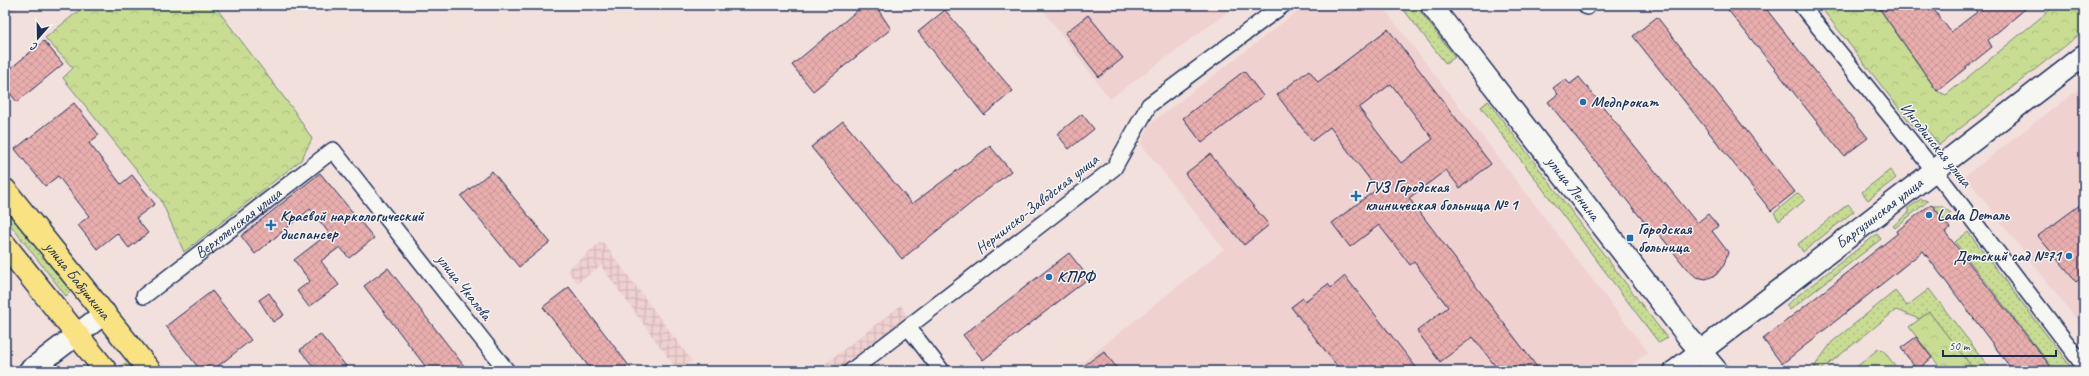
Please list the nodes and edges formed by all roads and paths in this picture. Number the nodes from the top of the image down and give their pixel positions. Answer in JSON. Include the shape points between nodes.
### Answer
{"nodes":[{"id":1,"x":1283,"y":5,"type":"edge"},
{"id":2,"x":1431,"y":5,"type":"edge"},
{"id":3,"x":1801,"y":5,"type":"edge"},
{"id":4,"x":2084,"y":55,"type":"edge"},
{"id":5,"x":333,"y":150,"type":"joint"},
{"id":6,"x":1933,"y":170,"type":"junction"},
{"id":7,"x":5,"y":190,"type":"edge"},
{"id":8,"x":5,"y":244,"type":"edge"},
{"id":9,"x":144,"y":296,"type":"dead end"},
{"id":10,"x":105,"y":313,"type":"junction"},
{"id":11,"x":908,"y":327,"type":"junction"},
{"id":12,"x":77,"y":335,"type":"junction"},
{"id":13,"x":1700,"y":351,"type":"junction"},
{"id":14,"x":2084,"y":366,"type":"edge"},
{"id":15,"x":29,"y":371,"type":"edge"},
{"id":16,"x":106,"y":371,"type":"edge"},
{"id":17,"x":150,"y":371,"type":"edge"},
{"id":18,"x":507,"y":371,"type":"edge"},
{"id":19,"x":851,"y":371,"type":"edge"},
{"id":20,"x":942,"y":371,"type":"edge"},
{"id":21,"x":1675,"y":371,"type":"edge"},
{"id":22,"x":1716,"y":371,"type":"edge"}],
"edges":[{"from":1,"to":11,"type":"street","name":"Нерчинско-Заводская улица","via":[[1149,105],[1114,168]]},
{"from":2,"to":13,"type":"main road","name":"улица Ленина"},
{"from":3,"to":6,"type":"street","name":"Ингодинская улица"},
{"from":4,"to":6,"type":"main road","name":"Баргузинская улица"},
{"from":5,"to":9,"type":"street","name":"Верхоленская улица"},
{"from":5,"to":18,"type":"street","name":"улица Чкалова"},
{"from":6,"to":13,"type":"main road","name":"Баргузинская улица"},
{"from":6,"to":14,"type":"street","name":"Ингодинская улица"},
{"from":7,"to":10,"type":"main road","name":"улица Бабушкина","via":[[85,292]]},
{"from":8,"to":12,"type":"main road"},
{"from":10,"to":12,"type":"main road"},
{"from":10,"to":17,"type":"main road","name":"улица Бабушкина"},
{"from":11,"to":19,"type":"street","name":"Нерчинско-Заводская улица"},
{"from":11,"to":20,"type":"street"},
{"from":12,"to":15,"type":"main road"},
{"from":12,"to":16,"type":"main road"},
{"from":13,"to":21,"type":"main road","name":"Баргузинская улица"},
{"from":13,"to":22,"type":"main road","name":"улица Ленина"}]}
